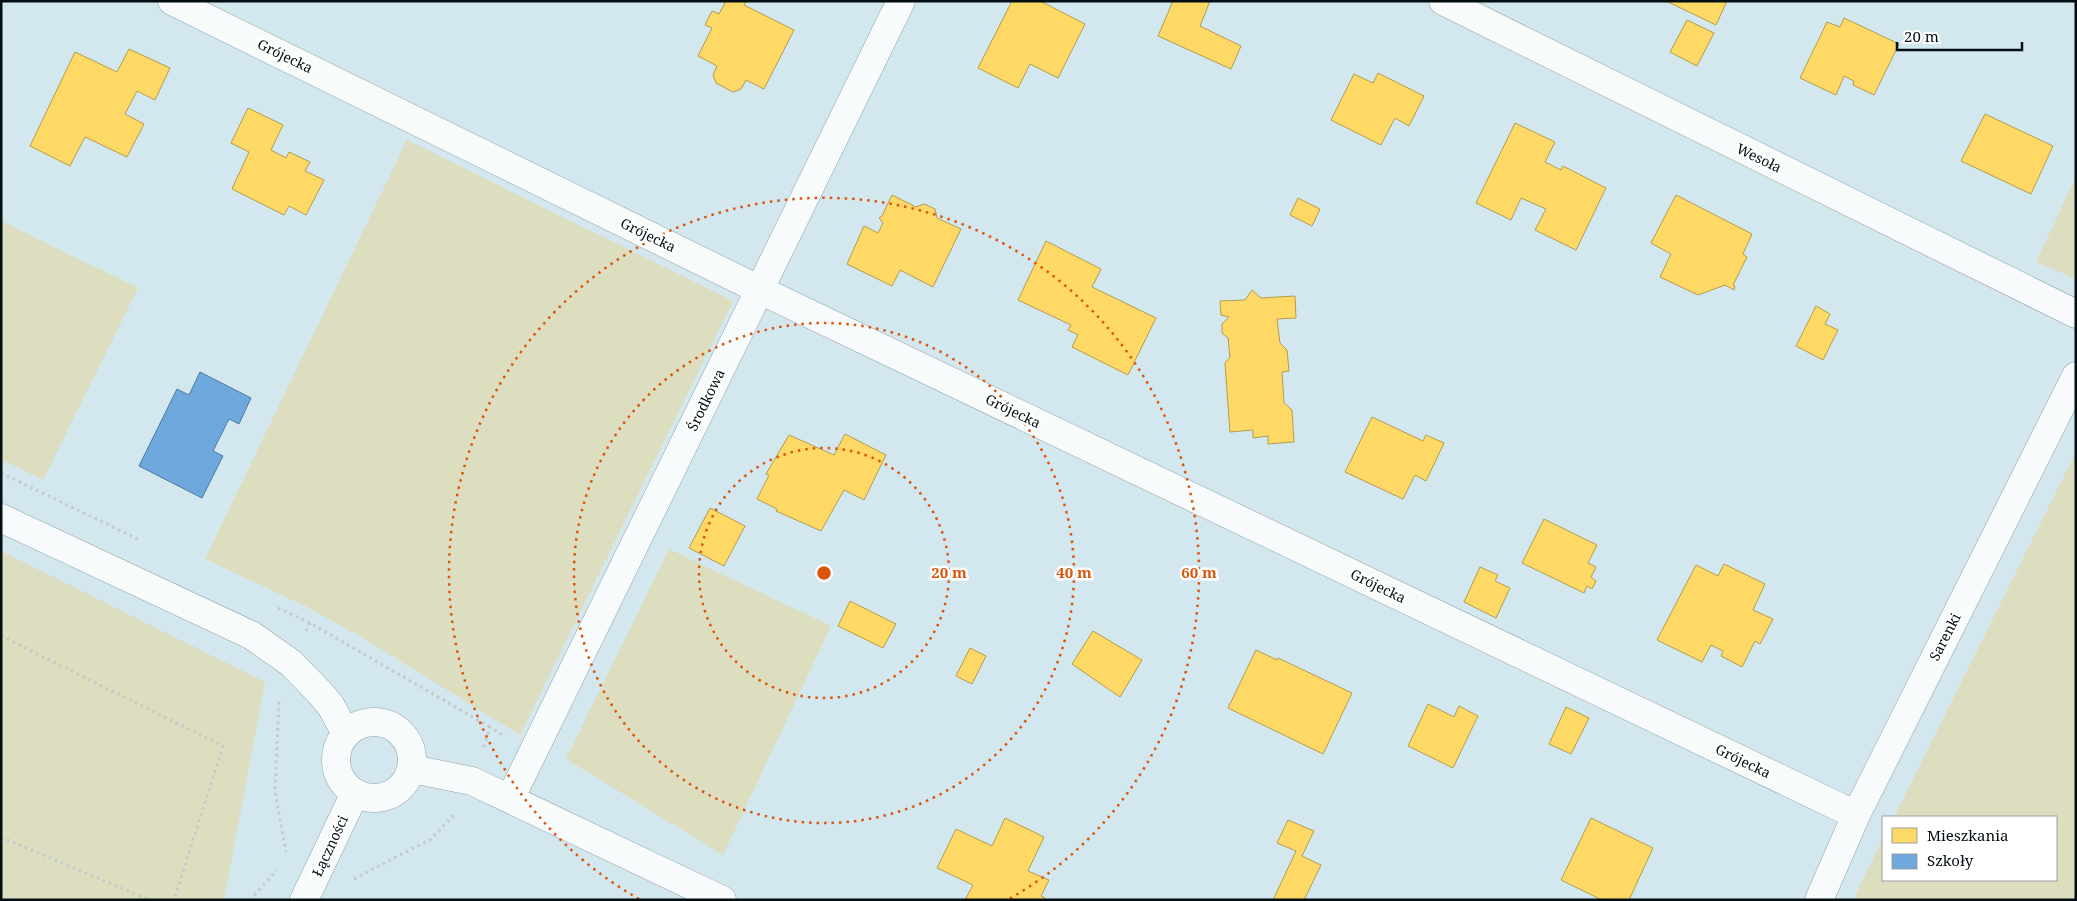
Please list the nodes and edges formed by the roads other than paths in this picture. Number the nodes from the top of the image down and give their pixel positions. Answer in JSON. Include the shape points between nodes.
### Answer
{"nodes":[{"id":1,"x":172,"y":1,"type":"edge"},
{"id":2,"x":901,"y":1,"type":"edge"},
{"id":3,"x":1443,"y":1,"type":"edge"},
{"id":4,"x":760,"y":290,"type":"junction"},
{"id":5,"x":2076,"y":314,"type":"edge"},
{"id":6,"x":2076,"y":376,"type":"edge"},
{"id":7,"x":1,"y":518,"type":"edge"},
{"id":8,"x":346,"y":734,"type":"junction"},
{"id":9,"x":412,"y":770,"type":"junction"},
{"id":10,"x":355,"y":793,"type":"junction"},
{"id":11,"x":510,"y":799,"type":"junction"},
{"id":12,"x":1856,"y":815,"type":"junction"},
{"id":13,"x":304,"y":900,"type":"edge"},
{"id":14,"x":722,"y":900,"type":"edge"},
{"id":15,"x":1818,"y":900,"type":"edge"}],
"edges":[{"from":1,"to":4,"type":"street","name":"Grójecka"},
{"from":2,"to":4,"type":"street","name":"Środkowa"},
{"from":3,"to":5,"type":"street","name":"Wesoła"},
{"from":4,"to":11,"type":"street","name":"Środkowa"},
{"from":4,"to":12,"type":"street","name":"Grójecka"},
{"from":6,"to":12,"type":"street","name":"Sarenki"},
{"from":7,"to":8,"type":"street","via":[[251,635],[290,663],[331,706]]},
{"from":8,"to":9,"type":"street","via":[[362,723],[383,722],[400,732],[411,749]]},
{"from":8,"to":10,"type":"street","via":[[337,749],[336,766],[343,781]]},
{"from":9,"to":10,"type":"street","via":[[403,785],[389,795],[372,798]]},
{"from":9,"to":11,"type":"street","via":[[472,781]]},
{"from":10,"to":13,"type":"street","name":"Łączności"},
{"from":11,"to":14,"type":"street"},
{"from":12,"to":15,"type":"street","name":"Sarenki"}]}
